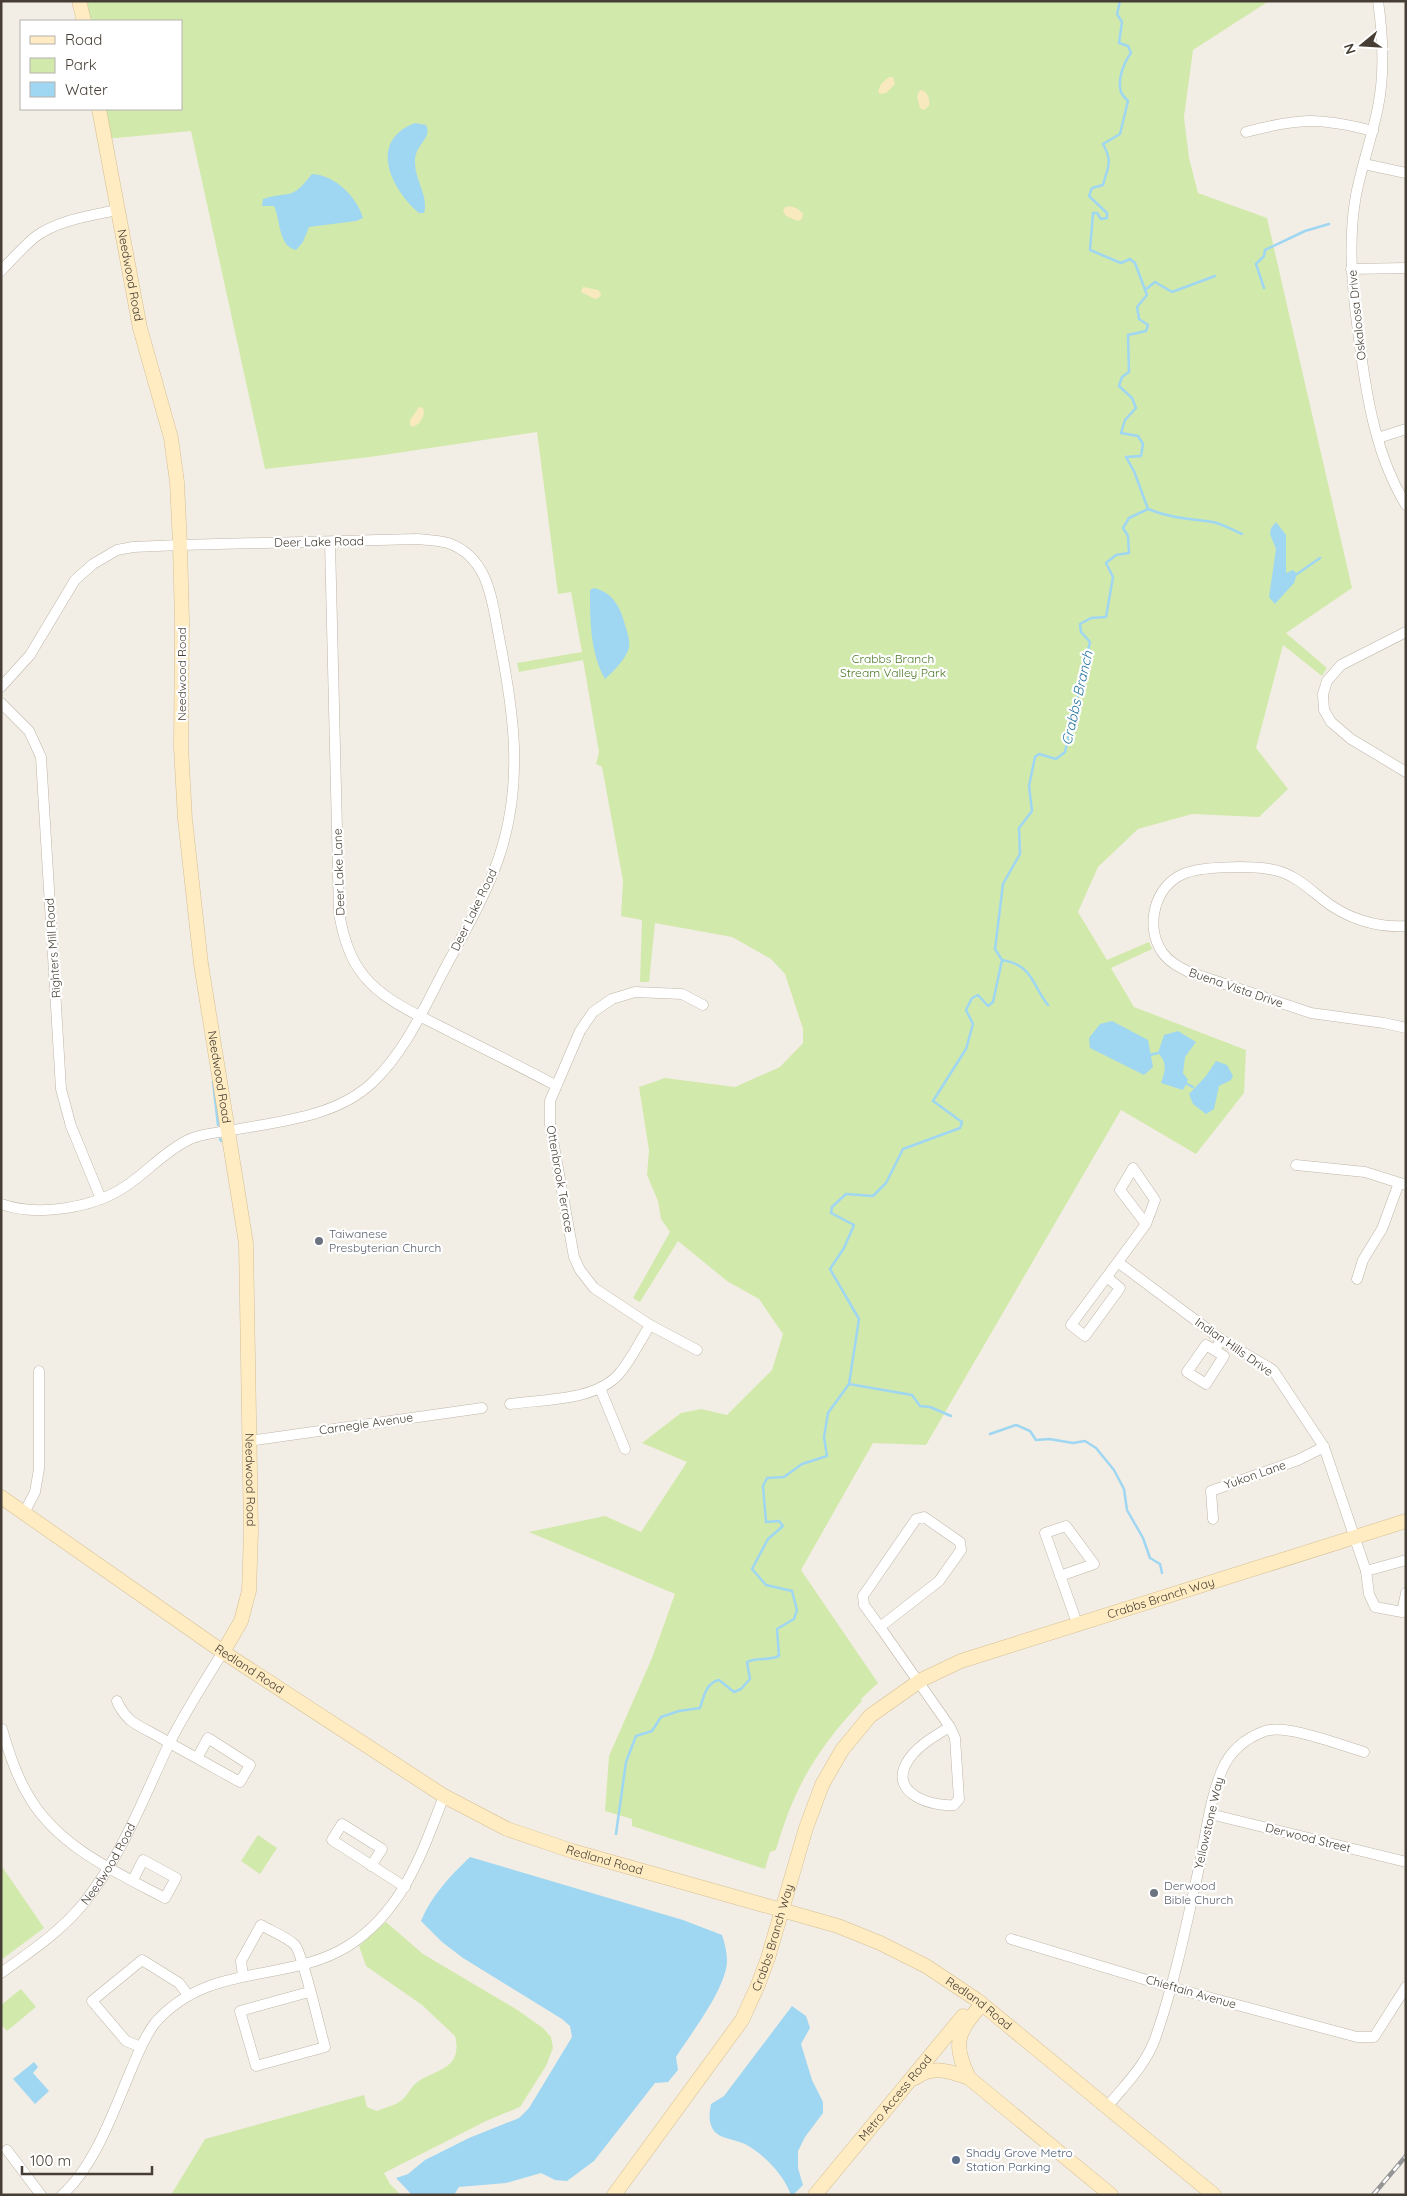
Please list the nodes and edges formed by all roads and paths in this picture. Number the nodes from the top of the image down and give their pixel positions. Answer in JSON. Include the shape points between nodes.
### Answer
{"nodes":[{"id":1,"x":79,"y":1,"type":"edge"},
{"id":2,"x":1378,"y":1,"type":"edge"},
{"id":3,"x":84,"y":20,"type":"edge"},
{"id":4,"x":99,"y":110,"type":"edge"},
{"id":5,"x":1373,"y":131,"type":"junction"},
{"id":6,"x":1246,"y":132,"type":"dead end"},
{"id":7,"x":1364,"y":164,"type":"junction"},
{"id":8,"x":1406,"y":173,"type":"edge"},
{"id":9,"x":117,"y":210,"type":"junction"},
{"id":10,"x":1406,"y":268,"type":"edge"},
{"id":11,"x":1351,"y":269,"type":"junction"},
{"id":12,"x":1,"y":271,"type":"edge"},
{"id":13,"x":1406,"y":429,"type":"edge"},
{"id":14,"x":1378,"y":438,"type":"junction"},
{"id":15,"x":1406,"y":505,"type":"edge"},
{"id":16,"x":330,"y":542,"type":"junction"},
{"id":17,"x":180,"y":545,"type":"junction"},
{"id":18,"x":1406,"y":632,"type":"edge"},
{"id":19,"x":1,"y":687,"type":"edge"},
{"id":20,"x":1,"y":703,"type":"edge"},
{"id":21,"x":1406,"y":772,"type":"edge"},
{"id":22,"x":1406,"y":926,"type":"edge"},
{"id":23,"x":703,"y":1005,"type":"dead end"},
{"id":24,"x":420,"y":1016,"type":"junction"},
{"id":25,"x":1406,"y":1028,"type":"edge"},
{"id":26,"x":555,"y":1084,"type":"junction"},
{"id":27,"x":229,"y":1131,"type":"junction"},
{"id":28,"x":1296,"y":1165,"type":"dead end"},
{"id":29,"x":1403,"y":1184,"type":"edge"},
{"id":30,"x":100,"y":1199,"type":"junction"},
{"id":31,"x":1,"y":1204,"type":"edge"},
{"id":32,"x":1146,"y":1224,"type":"junction"},
{"id":33,"x":1118,"y":1263,"type":"junction"},
{"id":34,"x":1108,"y":1278,"type":"junction"},
{"id":35,"x":1357,"y":1279,"type":"dead end"},
{"id":36,"x":650,"y":1325,"type":"junction"},
{"id":37,"x":1222,"y":1340,"type":"junction"},
{"id":38,"x":697,"y":1350,"type":"dead end"},
{"id":39,"x":1214,"y":1350,"type":"dead end"},
{"id":40,"x":39,"y":1371,"type":"dead end"},
{"id":41,"x":600,"y":1388,"type":"junction"},
{"id":42,"x":510,"y":1404,"type":"dead end"},
{"id":43,"x":482,"y":1408,"type":"dead end"},
{"id":44,"x":249,"y":1441,"type":"junction"},
{"id":45,"x":1324,"y":1446,"type":"junction"},
{"id":46,"x":625,"y":1449,"type":"dead end"},
{"id":47,"x":1,"y":1497,"type":"edge"},
{"id":48,"x":24,"y":1513,"type":"junction"},
{"id":49,"x":1213,"y":1519,"type":"dead end"},
{"id":50,"x":1406,"y":1521,"type":"edge"},
{"id":51,"x":1353,"y":1538,"type":"junction"},
{"id":52,"x":1406,"y":1560,"type":"edge"},
{"id":53,"x":1366,"y":1571,"type":"junction"},
{"id":54,"x":1060,"y":1576,"type":"junction"},
{"id":55,"x":1406,"y":1593,"type":"edge"},
{"id":56,"x":1077,"y":1623,"type":"junction"},
{"id":57,"x":880,"y":1627,"type":"junction"},
{"id":58,"x":223,"y":1652,"type":"junction"},
{"id":59,"x":919,"y":1681,"type":"junction"},
{"id":60,"x":117,"y":1701,"type":"dead end"},
{"id":61,"x":950,"y":1727,"type":"junction"},
{"id":62,"x":2,"y":1729,"type":"edge"},
{"id":63,"x":170,"y":1743,"type":"junction"},
{"id":64,"x":1364,"y":1752,"type":"dead end"},
{"id":65,"x":197,"y":1758,"type":"junction"},
{"id":66,"x":444,"y":1796,"type":"junction"},
{"id":67,"x":1210,"y":1814,"type":"junction"},
{"id":68,"x":1406,"y":1862,"type":"edge"},
{"id":69,"x":371,"y":1866,"type":"junction"},
{"id":70,"x":109,"y":1867,"type":"junction"},
{"id":71,"x":132,"y":1880,"type":"dead end"},
{"id":72,"x":405,"y":1887,"type":"junction"},
{"id":73,"x":781,"y":1910,"type":"junction"},
{"id":74,"x":1010,"y":1938,"type":"dead end"},
{"id":75,"x":302,"y":1964,"type":"junction"},
{"id":76,"x":1,"y":1973,"type":"edge"},
{"id":77,"x":243,"y":1976,"type":"junction"},
{"id":78,"x":1170,"y":1987,"type":"junction"},
{"id":79,"x":1406,"y":1987,"type":"edge"},
{"id":80,"x":309,"y":1992,"type":"junction"},
{"id":81,"x":188,"y":1995,"type":"junction"},
{"id":82,"x":979,"y":2002,"type":"junction"},
{"id":83,"x":141,"y":2047,"type":"junction"},
{"id":84,"x":969,"y":2078,"type":"junction"},
{"id":85,"x":910,"y":2081,"type":"junction"},
{"id":86,"x":1107,"y":2107,"type":"junction"},
{"id":87,"x":7,"y":2150,"type":"dead end"},
{"id":88,"x":41,"y":2195,"type":"edge"},
{"id":89,"x":62,"y":2195,"type":"edge"},
{"id":90,"x":614,"y":2195,"type":"edge"},
{"id":91,"x":815,"y":2195,"type":"edge"},
{"id":92,"x":1111,"y":2195,"type":"edge"},
{"id":93,"x":1214,"y":2195,"type":"edge"}],
"edges":[{"from":1,"to":3,"type":"street"},
{"from":2,"to":5,"type":"street","name":"Oskaloosa Drive","via":[[1383,64]]},
{"from":4,"to":9,"type":"street","name":"Needwood Road"},
{"from":5,"to":6,"type":"street","via":[[1337,122],[1310,120],[1282,122]]},
{"from":5,"to":7,"type":"street","name":"Oskaloosa Drive"},
{"from":7,"to":8,"type":"street"},
{"from":7,"to":11,"type":"street","name":"Oskaloosa Drive","via":[[1353,216]]},
{"from":9,"to":12,"type":"street","via":[[51,227]]},
{"from":9,"to":17,"type":"street","name":"Needwood Road","via":[[140,328],[171,438]]},
{"from":10,"to":11,"type":"street"},
{"from":11,"to":14,"type":"street","name":"Oskaloosa Drive","via":[[1366,395]]},
{"from":13,"to":14,"type":"street"},
{"from":14,"to":15,"type":"street","name":"Oskaloosa Drive"},
{"from":16,"to":17,"type":"street","name":"Deer Lake Road"},
{"from":16,"to":24,"type":"street","name":"Deer Lake Lane","via":[[339,913],[343,936],[365,977],[382,994]]},
{"from":16,"to":24,"type":"street","name":"Deer Lake Road","via":[[417,539],[445,542],[459,548],[481,568],[488,585],[506,673],[516,748],[511,808],[499,856],[481,900]]},
{"from":17,"to":19,"type":"street","name":"Deer Lake Road","via":[[117,550],[93,564],[75,580],[30,655]]},
{"from":17,"to":27,"type":"street","name":"Needwood Road","via":[[181,747],[185,819],[201,964]]},
{"from":18,"to":21,"type":"street","via":[[1335,670],[1327,681],[1323,703],[1331,722],[1351,739]]},
{"from":20,"to":30,"type":"street","name":"Righters Mill Road","via":[[29,732],[41,757],[61,1089],[71,1126]]},
{"from":22,"to":25,"type":"street","name":"Buena Vista Drive","via":[[1390,927],[1368,922],[1341,911],[1303,881],[1268,868],[1206,868],[1181,875],[1160,895],[1153,925],[1163,953],[1176,966],[1189,972],[1311,1013]]},
{"from":23,"to":26,"type":"street","name":"Ottenbrook Terrace","via":[[682,994],[635,992],[612,998],[593,1012],[580,1031]]},
{"from":24,"to":26,"type":"street","name":"Deer Lake Lane"},
{"from":24,"to":27,"type":"street","name":"Deer Lake Road","via":[[410,1037],[389,1065],[352,1098],[312,1115]]},
{"from":26,"to":36,"type":"street","name":"Ottenbrook Terrace","via":[[550,1101],[550,1124],[574,1257],[594,1288]]},
{"from":27,"to":30,"type":"street","name":"Deer Lake Road","via":[[189,1139],[125,1188]]},
{"from":27,"to":44,"type":"street","name":"Needwood Road","via":[[246,1243]]},
{"from":28,"to":29,"type":"street","via":[[1365,1172]]},
{"from":29,"to":35,"type":"street","via":[[1363,1260]]},
{"from":30,"to":31,"type":"street","name":"Deer Lake Road","via":[[76,1206],[33,1210]]},
{"from":32,"to":32,"type":"street","via":[[1120,1190],[1133,1168],[1155,1200]]},
{"from":32,"to":33,"type":"street"},
{"from":33,"to":34,"type":"street"},
{"from":33,"to":37,"type":"street","name":"Indian Hills Drive"},
{"from":34,"to":34,"type":"street","via":[[1071,1326],[1085,1336],[1120,1288]]},
{"from":36,"to":38,"type":"street","name":"Ottenbrook Terrace"},
{"from":36,"to":41,"type":"street","via":[[619,1374]]},
{"from":37,"to":39,"type":"street"},
{"from":37,"to":45,"type":"street","name":"Indian Hills Drive","via":[[1273,1370]]},
{"from":40,"to":48,"type":"street","via":[[39,1469],[35,1492]]},
{"from":41,"to":42,"type":"street","via":[[585,1394]]},
{"from":41,"to":46,"type":"street"},
{"from":43,"to":44,"type":"street","name":"Carnegie Avenue"},
{"from":44,"to":58,"type":"street","name":"Needwood Road","via":[[249,1591],[241,1620]]},
{"from":45,"to":49,"type":"street","name":"Yukon Lane","via":[[1298,1460],[1211,1491]]},
{"from":45,"to":51,"type":"street","name":"Indian Hills Drive"},
{"from":47,"to":48,"type":"street","name":"Redland Road"},
{"from":48,"to":58,"type":"street","name":"Redland Road"},
{"from":50,"to":51,"type":"street","name":"Crabbs Branch Way"},
{"from":51,"to":53,"type":"street","name":"Indian Hills Drive"},
{"from":51,"to":56,"type":"street","name":"Crabbs Branch Way"},
{"from":52,"to":53,"type":"street"},
{"from":53,"to":55,"type":"street","name":"Indian Hills Drive","via":[[1369,1594],[1375,1607],[1402,1612]]},
{"from":54,"to":54,"type":"street","via":[[1044,1533],[1066,1526],[1094,1564]]},
{"from":54,"to":56,"type":"street"},
{"from":56,"to":59,"type":"street","name":"Crabbs Branch Way","via":[[961,1660]]},
{"from":57,"to":57,"type":"street","via":[[864,1605],[863,1596],[916,1519],[924,1518],[960,1542],[961,1550],[939,1581]]},
{"from":57,"to":59,"type":"street"},
{"from":58,"to":63,"type":"street","name":"Needwood Road"},
{"from":58,"to":66,"type":"street","name":"Redland Road"},
{"from":59,"to":61,"type":"street"},
{"from":59,"to":73,"type":"street","name":"Crabbs Branch Way","via":[[870,1716],[842,1750],[822,1784]]},
{"from":60,"to":63,"type":"street","via":[[121,1711],[132,1722]]},
{"from":61,"to":61,"type":"street","via":[[955,1738],[958,1799],[954,1806],[925,1803],[906,1786],[902,1777],[904,1766],[933,1737]]},
{"from":62,"to":70,"type":"street","via":[[20,1780],[41,1815],[65,1839]]},
{"from":63,"to":65,"type":"street"},
{"from":63,"to":70,"type":"street","name":"Needwood Road","via":[[127,1837]]},
{"from":64,"to":67,"type":"street","name":"Yellowstone Way","via":[[1285,1729],[1266,1731],[1246,1740],[1231,1754],[1222,1770]]},
{"from":65,"to":65,"type":"street","via":[[208,1738],[250,1765],[240,1782]]},
{"from":66,"to":72,"type":"street"},
{"from":66,"to":73,"type":"street","name":"Redland Road","via":[[507,1829],[572,1852]]},
{"from":67,"to":68,"type":"street","name":"Derwood Street"},
{"from":67,"to":78,"type":"street","name":"Yellowstone Way"},
{"from":69,"to":69,"type":"street","via":[[332,1840],[342,1824],[382,1849]]},
{"from":69,"to":72,"type":"street"},
{"from":70,"to":71,"type":"street"},
{"from":70,"to":76,"type":"street","name":"Needwood Road","via":[[70,1918],[39,1946]]},
{"from":72,"to":75,"type":"street","via":[[381,1918],[348,1946]]},
{"from":73,"to":82,"type":"street","name":"Redland Road","via":[[838,1926],[880,1943],[926,1966]]},
{"from":73,"to":90,"type":"street","name":"Crabbs Branch Way","via":[[768,1958],[742,2020]]},
{"from":74,"to":78,"type":"street","name":"Chieftain Avenue"},
{"from":75,"to":77,"type":"street"},
{"from":75,"to":77,"type":"street","via":[[294,1945],[261,1925],[241,1962]]},
{"from":75,"to":80,"type":"street"},
{"from":77,"to":81,"type":"street","via":[[212,1984]]},
{"from":78,"to":79,"type":"street","name":"Chieftain Avenue","via":[[1357,2037],[1374,2037]]},
{"from":78,"to":86,"type":"street","name":"Yellowstone Way","via":[[1150,2051]]},
{"from":80,"to":80,"type":"street","via":[[325,2047],[256,2066],[240,2010]]},
{"from":81,"to":83,"type":"street","via":[[155,2023]]},
{"from":81,"to":83,"type":"street","via":[[179,1983],[142,1960],[92,2001],[126,2041]]},
{"from":82,"to":84,"type":"street","via":[[959,2038],[962,2062]]},
{"from":82,"to":85,"type":"street","name":"Metro Access Road"},
{"from":82,"to":86,"type":"street","name":"Redland Road"},
{"from":83,"to":89,"type":"street","via":[[84,2169]]},
{"from":84,"to":85,"type":"street","via":[[938,2069],[922,2073]]},
{"from":84,"to":92,"type":"street"},
{"from":85,"to":91,"type":"street","name":"Metro Access Road"},
{"from":86,"to":93,"type":"street","name":"Redland Road"},
{"from":87,"to":88,"type":"street"}]}
